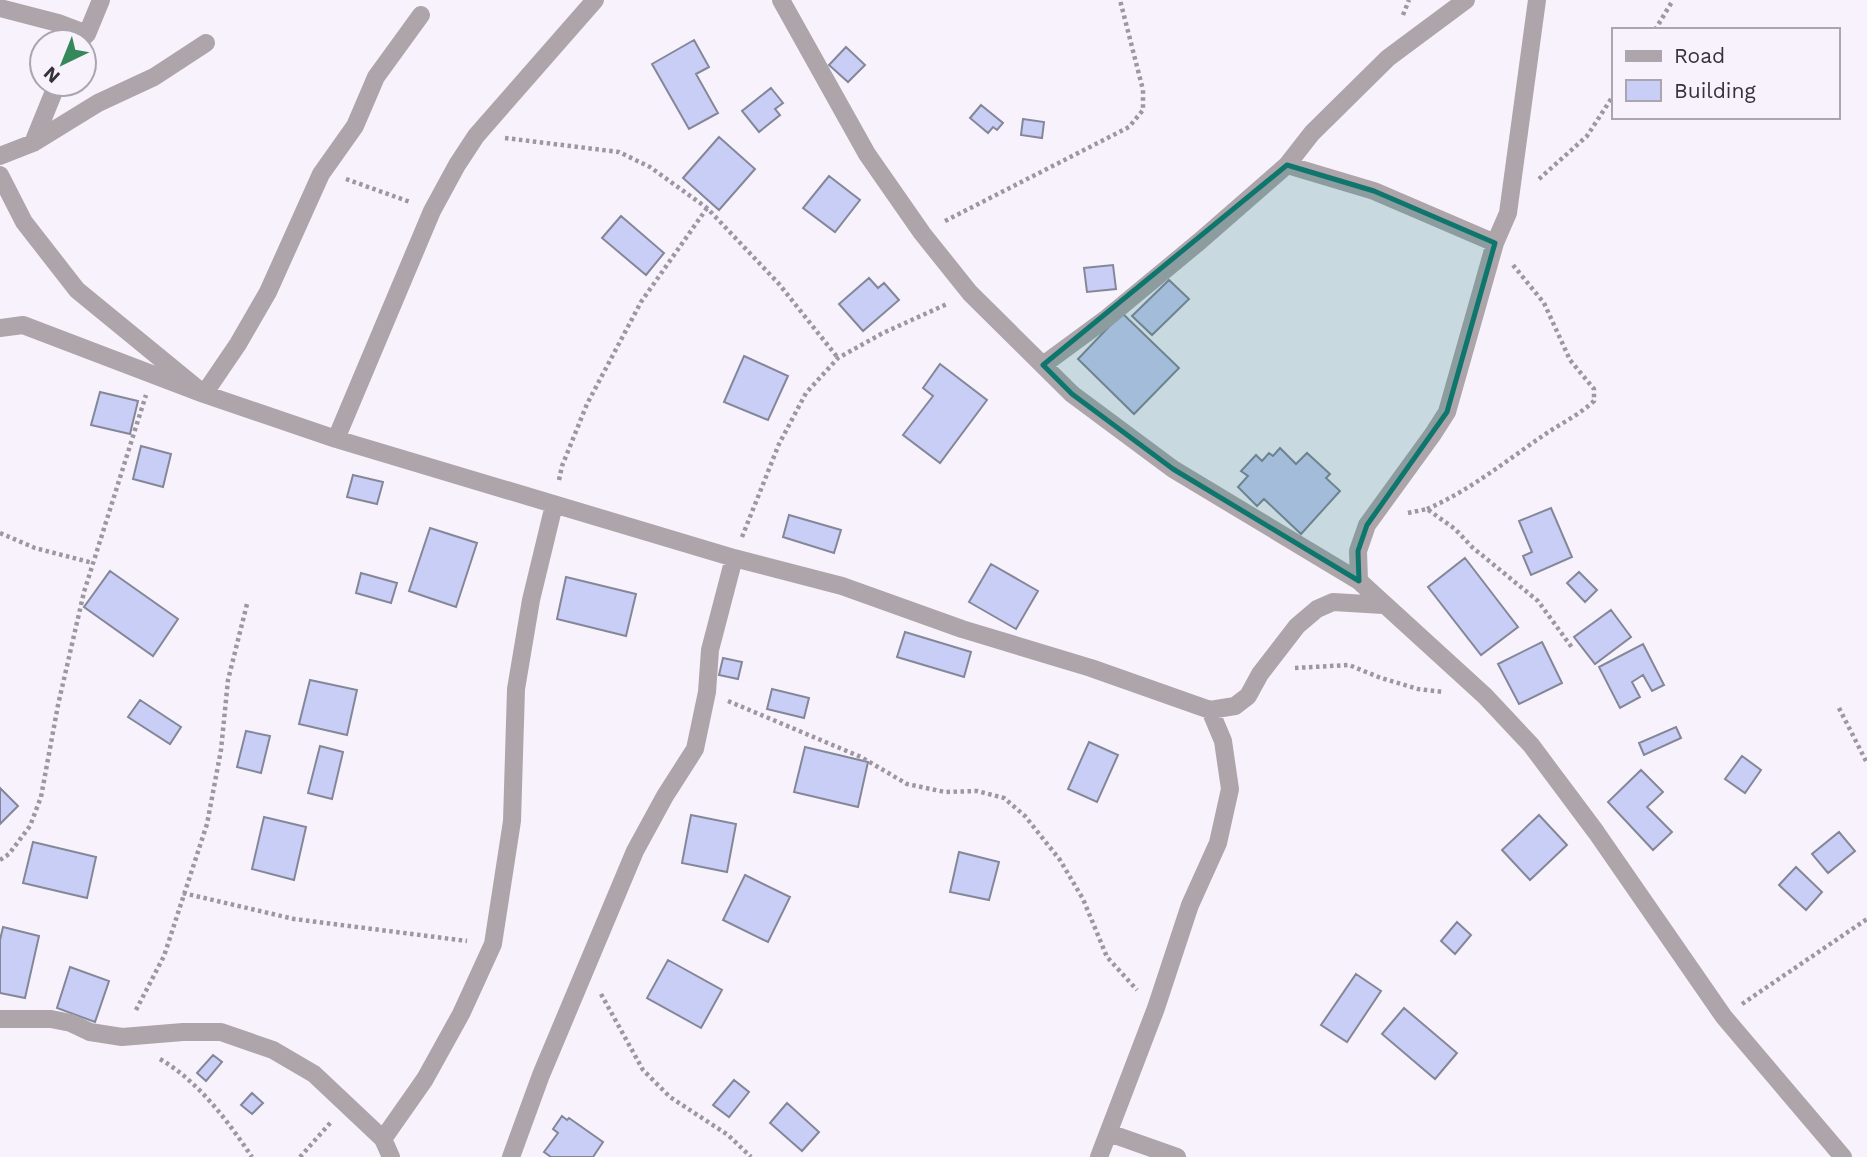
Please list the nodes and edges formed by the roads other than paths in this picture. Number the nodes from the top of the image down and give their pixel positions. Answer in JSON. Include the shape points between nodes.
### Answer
{"nodes":[{"id":1,"x":101,"y":0,"type":"edge"},
{"id":2,"x":595,"y":0,"type":"edge"},
{"id":3,"x":781,"y":0,"type":"edge"},
{"id":4,"x":1466,"y":0,"type":"edge"},
{"id":5,"x":1537,"y":0,"type":"edge"},
{"id":6,"x":0,"y":8,"type":"edge"},
{"id":7,"x":421,"y":15,"type":"dead end"},
{"id":8,"x":66,"y":28,"type":"edge"},
{"id":9,"x":88,"y":28,"type":"edge"},
{"id":10,"x":206,"y":43,"type":"dead end"},
{"id":11,"x":51,"y":98,"type":"edge"},
{"id":12,"x":33,"y":143,"type":"junction"},
{"id":13,"x":0,"y":156,"type":"edge"},
{"id":14,"x":1287,"y":165,"type":"junction"},
{"id":15,"x":0,"y":175,"type":"edge"},
{"id":16,"x":1495,"y":243,"type":"junction"},
{"id":17,"x":0,"y":312,"type":"edge"},
{"id":18,"x":23,"y":325,"type":"junction"},
{"id":19,"x":0,"y":328,"type":"edge"},
{"id":20,"x":1043,"y":365,"type":"junction"},
{"id":21,"x":204,"y":394,"type":"junction"},
{"id":22,"x":336,"y":439,"type":"junction"},
{"id":23,"x":554,"y":505,"type":"junction"},
{"id":24,"x":734,"y":558,"type":"junction"},
{"id":25,"x":1359,"y":581,"type":"junction"},
{"id":26,"x":1383,"y":605,"type":"junction"},
{"id":27,"x":1210,"y":710,"type":"junction"},
{"id":28,"x":0,"y":1019,"type":"edge"},
{"id":29,"x":1109,"y":1133,"type":"junction"},
{"id":30,"x":383,"y":1139,"type":"junction"},
{"id":31,"x":391,"y":1157,"type":"edge"},
{"id":32,"x":511,"y":1157,"type":"edge"},
{"id":33,"x":1099,"y":1157,"type":"edge"},
{"id":34,"x":1177,"y":1157,"type":"edge"},
{"id":35,"x":1843,"y":1157,"type":"edge"}],
"edges":[{"from":1,"to":9,"type":"street"},
{"from":2,"to":22,"type":"street","via":[[476,136],[457,165],[432,211]]},
{"from":3,"to":20,"type":"street","via":[[867,153],[922,233],[970,293]]},
{"from":4,"to":14,"type":"street","via":[[1388,58],[1312,133]]},
{"from":5,"to":16,"type":"street","via":[[1508,213]]},
{"from":6,"to":8,"type":"street"},
{"from":7,"to":21,"type":"street","via":[[376,77],[355,126],[321,174],[268,292]]},
{"from":10,"to":12,"type":"street","via":[[154,78],[99,103]]},
{"from":11,"to":12,"type":"street"},
{"from":12,"to":13,"type":"street"},
{"from":14,"to":16,"type":"street","via":[[1374,191]]},
{"from":14,"to":20,"type":"street","via":[[1107,318]]},
{"from":15,"to":21,"type":"street","via":[[24,222],[77,289]]},
{"from":16,"to":25,"type":"street","via":[[1447,412],[1367,525],[1358,551]]},
{"from":17,"to":18,"type":"street"},
{"from":18,"to":19,"type":"street"},
{"from":18,"to":21,"type":"street"},
{"from":20,"to":25,"type":"street","via":[[1072,394],[1173,469]]},
{"from":21,"to":22,"type":"street"},
{"from":22,"to":23,"type":"street"},
{"from":23,"to":24,"type":"street"},
{"from":23,"to":30,"type":"street","via":[[516,689],[512,821],[493,944],[425,1079]]},
{"from":24,"to":27,"type":"street","via":[[842,586]]},
{"from":24,"to":32,"type":"street","via":[[709,650],[707,692],[695,749],[635,851]]},
{"from":25,"to":26,"type":"street"},
{"from":26,"to":27,"type":"street","via":[[1333,602],[1317,609],[1297,626],[1243,701]]},
{"from":26,"to":35,"type":"street","via":[[1485,696],[1531,745],[1724,1017]]},
{"from":27,"to":29,"type":"street","via":[[1223,741],[1230,789],[1218,843],[1190,905]]},
{"from":28,"to":30,"type":"street","via":[[51,1019],[122,1037],[221,1032],[273,1050],[314,1074]]},
{"from":29,"to":33,"type":"street"},
{"from":29,"to":34,"type":"street"},
{"from":30,"to":31,"type":"street"}]}
